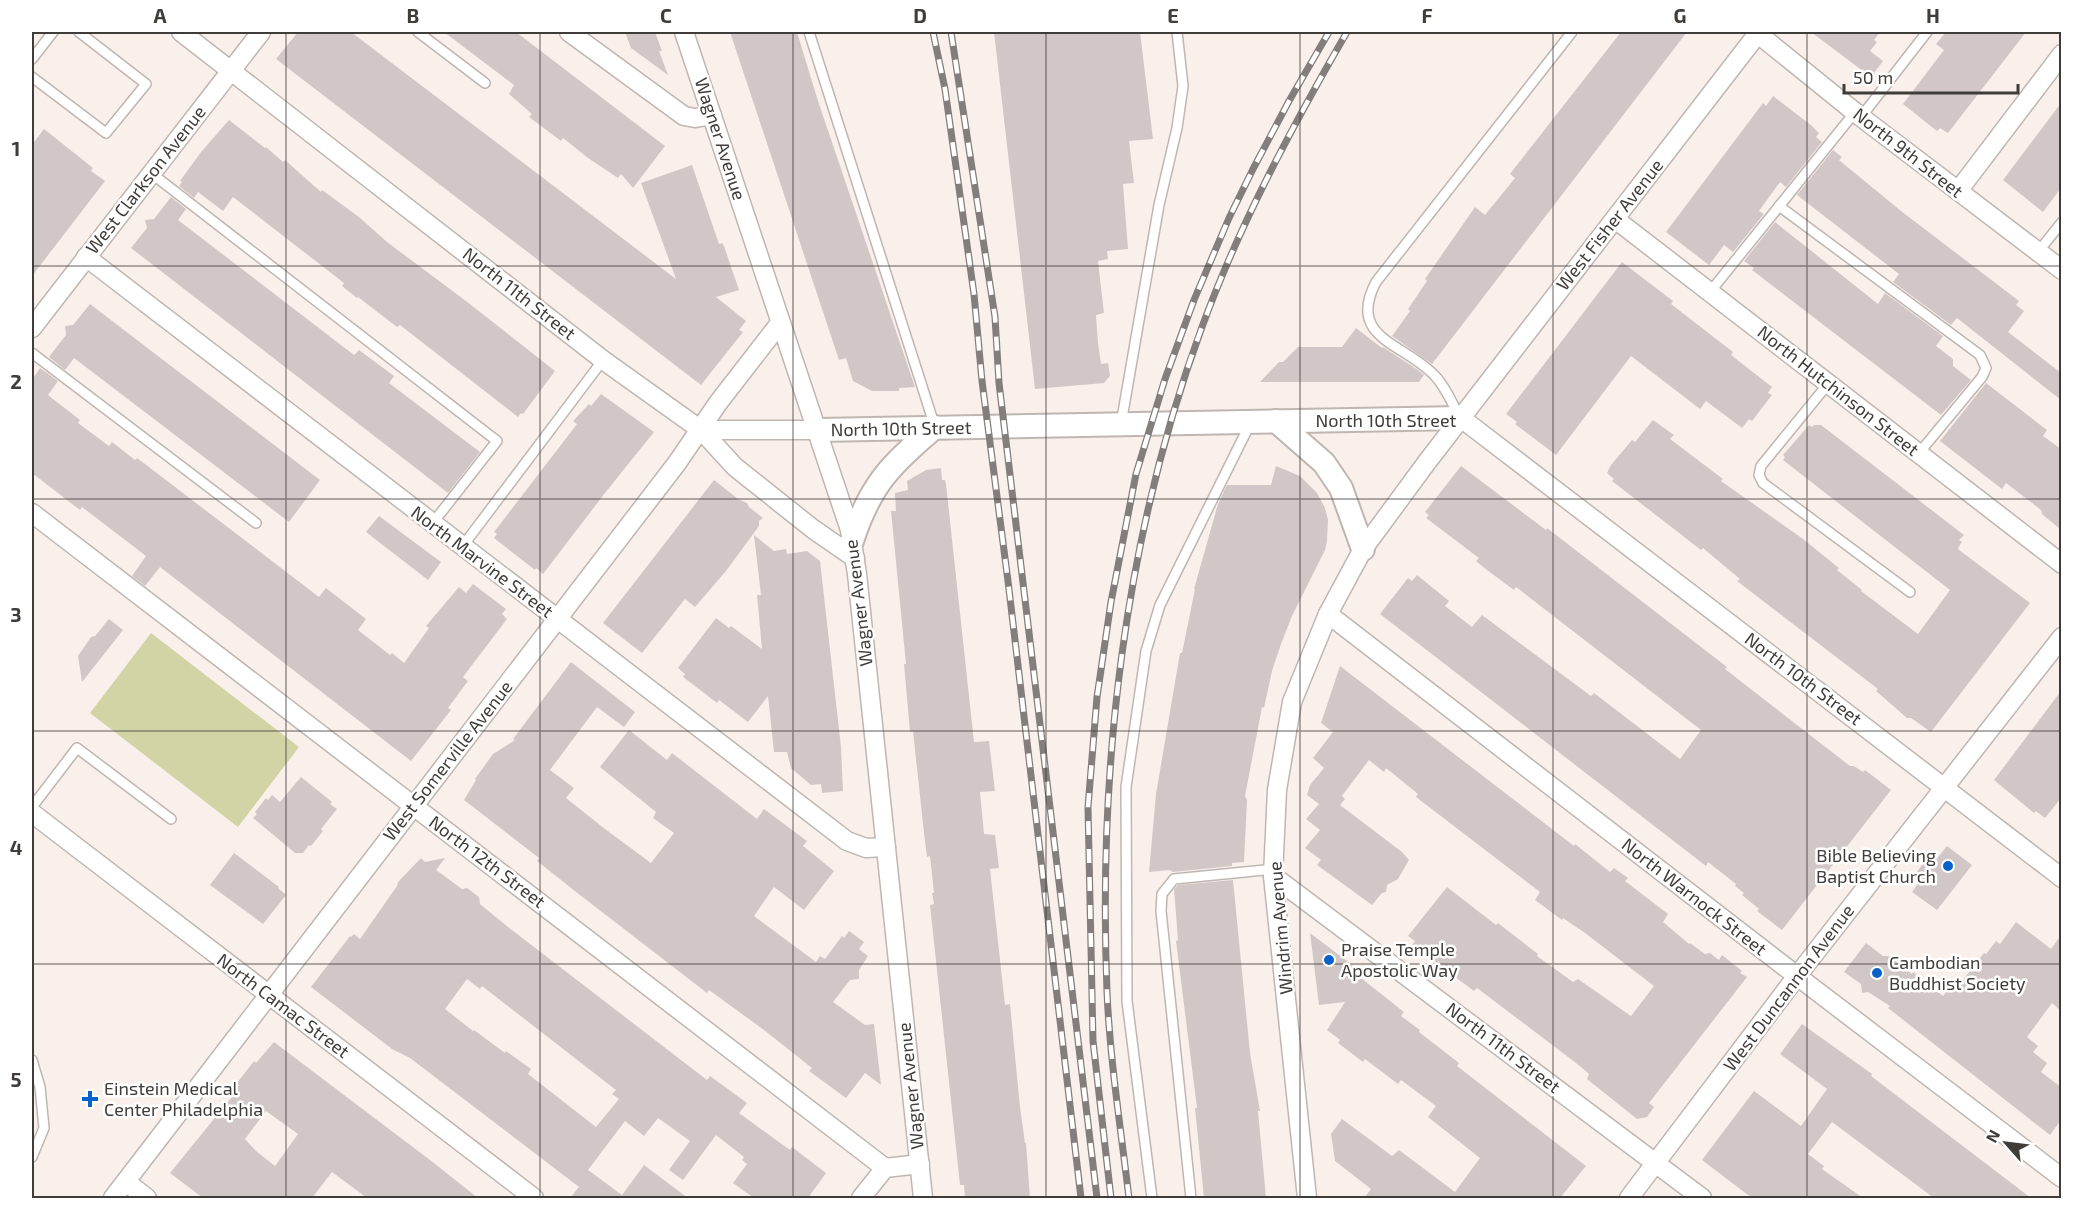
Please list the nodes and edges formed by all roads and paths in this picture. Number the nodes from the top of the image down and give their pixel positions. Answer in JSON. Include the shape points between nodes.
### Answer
{"nodes":[{"id":1,"x":53,"y":32,"type":"edge"},
{"id":2,"x":79,"y":32,"type":"edge"},
{"id":3,"x":181,"y":32,"type":"edge"},
{"id":4,"x":261,"y":32,"type":"edge"},
{"id":5,"x":418,"y":32,"type":"edge"},
{"id":6,"x":568,"y":32,"type":"edge"},
{"id":7,"x":684,"y":32,"type":"edge"},
{"id":8,"x":809,"y":32,"type":"edge"},
{"id":9,"x":1177,"y":32,"type":"edge"},
{"id":10,"x":1572,"y":32,"type":"edge"},
{"id":11,"x":1758,"y":32,"type":"edge"},
{"id":12,"x":1927,"y":32,"type":"edge"},
{"id":13,"x":2061,"y":54,"type":"edge"},
{"id":14,"x":32,"y":59,"type":"edge"},
{"id":15,"x":231,"y":70,"type":"junction"},
{"id":16,"x":32,"y":78,"type":"edge"},
{"id":17,"x":485,"y":83,"type":"dead end"},
{"id":18,"x":1858,"y":114,"type":"junction"},
{"id":19,"x":712,"y":115,"type":"junction"},
{"id":20,"x":151,"y":173,"type":"junction"},
{"id":21,"x":1958,"y":191,"type":"junction"},
{"id":22,"x":1779,"y":206,"type":"junction"},
{"id":23,"x":1615,"y":219,"type":"junction"},
{"id":24,"x":2061,"y":222,"type":"edge"},
{"id":25,"x":2038,"y":252,"type":"junction"},
{"id":26,"x":86,"y":257,"type":"junction"},
{"id":27,"x":2061,"y":270,"type":"edge"},
{"id":28,"x":1710,"y":292,"type":"junction"},
{"id":29,"x":780,"y":322,"type":"junction"},
{"id":30,"x":32,"y":328,"type":"edge"},
{"id":31,"x":32,"y":353,"type":"edge"},
{"id":32,"x":603,"y":360,"type":"junction"},
{"id":33,"x":1828,"y":384,"type":"junction"},
{"id":34,"x":1461,"y":418,"type":"junction"},
{"id":35,"x":1251,"y":422,"type":"junction"},
{"id":36,"x":1276,"y":422,"type":"junction"},
{"id":37,"x":1121,"y":424,"type":"junction"},
{"id":38,"x":935,"y":427,"type":"junction"},
{"id":39,"x":700,"y":430,"type":"junction"},
{"id":40,"x":818,"y":430,"type":"junction"},
{"id":41,"x":1919,"y":453,"type":"junction"},
{"id":42,"x":32,"y":513,"type":"edge"},
{"id":43,"x":256,"y":523,"type":"dead end"},
{"id":44,"x":432,"y":524,"type":"junction"},
{"id":45,"x":462,"y":547,"type":"junction"},
{"id":46,"x":853,"y":549,"type":"junction"},
{"id":47,"x":1363,"y":549,"type":"junction"},
{"id":48,"x":2061,"y":564,"type":"edge"},
{"id":49,"x":1910,"y":592,"type":"dead end"},
{"id":50,"x":1328,"y":614,"type":"junction"},
{"id":51,"x":557,"y":620,"type":"junction"},
{"id":52,"x":2061,"y":637,"type":"edge"},
{"id":53,"x":1945,"y":788,"type":"junction"},
{"id":54,"x":413,"y":806,"type":"junction"},
{"id":55,"x":32,"y":807,"type":"edge"},
{"id":56,"x":32,"y":813,"type":"edge"},
{"id":57,"x":171,"y":819,"type":"dead end"},
{"id":58,"x":886,"y":847,"type":"junction"},
{"id":59,"x":1274,"y":872,"type":"junction"},
{"id":60,"x":2061,"y":878,"type":"edge"},
{"id":61,"x":1797,"y":976,"type":"junction"},
{"id":62,"x":270,"y":995,"type":"junction"},
{"id":63,"x":32,"y":1060,"type":"edge"},
{"id":64,"x":32,"y":1157,"type":"edge"},
{"id":65,"x":1657,"y":1163,"type":"junction"},
{"id":66,"x":920,"y":1164,"type":"junction"},
{"id":67,"x":885,"y":1168,"type":"junction"},
{"id":68,"x":2061,"y":1178,"type":"edge"},
{"id":69,"x":126,"y":1182,"type":"junction"},
{"id":70,"x":113,"y":1198,"type":"edge"},
{"id":71,"x":147,"y":1198,"type":"edge"},
{"id":72,"x":534,"y":1198,"type":"edge"},
{"id":73,"x":861,"y":1198,"type":"edge"},
{"id":74,"x":923,"y":1198,"type":"edge"},
{"id":75,"x":1152,"y":1198,"type":"edge"},
{"id":76,"x":1191,"y":1198,"type":"edge"},
{"id":77,"x":1307,"y":1198,"type":"edge"},
{"id":78,"x":1629,"y":1198,"type":"edge"},
{"id":79,"x":1702,"y":1198,"type":"edge"}],
"edges":[{"from":1,"to":14,"type":"lane"},
{"from":2,"to":16,"type":"lane","via":[[146,84],[106,133]]},
{"from":3,"to":15,"type":"street","name":"North 11th Street"},
{"from":4,"to":15,"type":"street","name":"West Clarkson Avenue"},
{"from":5,"to":17,"type":"lane"},
{"from":6,"to":19,"type":"street","via":[[684,116]]},
{"from":7,"to":19,"type":"street","name":"Wagner Avenue"},
{"from":8,"to":38,"type":"lane"},
{"from":9,"to":37,"type":"lane","via":[[1183,86],[1177,128]]},
{"from":10,"to":34,"type":"lane","via":[[1376,282],[1368,298],[1367,317],[1372,329],[1435,375]]},
{"from":11,"to":18,"type":"street","name":"North 9th Street"},
{"from":11,"to":23,"type":"street","name":"West Fisher Avenue"},
{"from":12,"to":18,"type":"lane"},
{"from":13,"to":21,"type":"street"},
{"from":15,"to":20,"type":"street","name":"West Clarkson Avenue"},
{"from":15,"to":32,"type":"street","name":"North 11th Street"},
{"from":18,"to":21,"type":"street","name":"North 9th Street"},
{"from":18,"to":22,"type":"lane"},
{"from":19,"to":29,"type":"street","name":"Wagner Avenue"},
{"from":20,"to":26,"type":"street","name":"West Clarkson Avenue"},
{"from":20,"to":44,"type":"lane","via":[[497,441]]},
{"from":21,"to":25,"type":"street","name":"North 9th Street"},
{"from":22,"to":28,"type":"lane"},
{"from":22,"to":41,"type":"lane","via":[[1980,355],[1986,368],[1982,377]]},
{"from":23,"to":28,"type":"street","name":"North Hutchinson Street"},
{"from":23,"to":34,"type":"street","name":"West Fisher Avenue"},
{"from":24,"to":25,"type":"lane"},
{"from":25,"to":27,"type":"street","name":"North 9th Street"},
{"from":26,"to":30,"type":"street","name":"West Clarkson Avenue"},
{"from":26,"to":44,"type":"street","name":"North Marvine Street"},
{"from":28,"to":33,"type":"street","name":"North Hutchinson Street"},
{"from":29,"to":39,"type":"street","name":"West Somerville Avenue"},
{"from":29,"to":40,"type":"street","name":"Wagner Avenue"},
{"from":31,"to":43,"type":"lane"},
{"from":32,"to":39,"type":"street","name":"North 11th Street"},
{"from":32,"to":45,"type":"lane"},
{"from":33,"to":41,"type":"street","name":"North Hutchinson Street"},
{"from":33,"to":49,"type":"lane","via":[[1761,466],[1763,483]]},
{"from":34,"to":36,"type":"street","name":"North 10th Street"},
{"from":34,"to":47,"type":"street","name":"Windrim Avenue"},
{"from":34,"to":53,"type":"street","name":"North 10th Street"},
{"from":35,"to":36,"type":"street","name":"North 10th Street"},
{"from":35,"to":37,"type":"street","name":"North 10th Street"},
{"from":35,"to":75,"type":"lane","via":[[1160,605],[1146,651],[1126,787],[1127,1001]]},
{"from":36,"to":47,"type":"street","via":[[1324,463],[1341,488]]},
{"from":37,"to":38,"type":"street","name":"North 10th Street"},
{"from":38,"to":40,"type":"street","name":"North 10th Street"},
{"from":38,"to":46,"type":"street","via":[[881,478],[864,507]]},
{"from":39,"to":40,"type":"street","name":"North 10th Street"},
{"from":39,"to":46,"type":"street","name":"North 11th Street","via":[[735,467],[813,529]]},
{"from":39,"to":51,"type":"street","name":"West Somerville Avenue"},
{"from":40,"to":46,"type":"street","name":"Wagner Avenue"},
{"from":41,"to":48,"type":"street","name":"North Hutchinson Street"},
{"from":42,"to":54,"type":"street","name":"North 12th Street"},
{"from":44,"to":45,"type":"street","name":"North Marvine Street"},
{"from":45,"to":51,"type":"street","name":"North Marvine Street"},
{"from":46,"to":58,"type":"street","name":"Wagner Avenue"},
{"from":47,"to":50,"type":"street","name":"Windrim Avenue"},
{"from":50,"to":59,"type":"street","name":"Windrim Avenue","via":[[1292,702],[1277,790]]},
{"from":50,"to":61,"type":"street","name":"North Warnock Street"},
{"from":51,"to":54,"type":"street","name":"West Somerville Avenue"},
{"from":51,"to":58,"type":"street","name":"North Marvine Street","via":[[847,841],[866,848]]},
{"from":52,"to":53,"type":"street","name":"West Duncannon Avenue"},
{"from":53,"to":60,"type":"street","name":"North 10th Street"},
{"from":53,"to":61,"type":"street","name":"West Duncannon Avenue"},
{"from":54,"to":62,"type":"street","name":"West Somerville Avenue"},
{"from":54,"to":67,"type":"street","name":"North 12th Street"},
{"from":55,"to":57,"type":"lane","via":[[77,748]]},
{"from":56,"to":62,"type":"street","name":"North Camac Street"},
{"from":58,"to":66,"type":"street","name":"Wagner Avenue"},
{"from":59,"to":65,"type":"street","name":"North 11th Street"},
{"from":59,"to":76,"type":"lane","via":[[1174,879],[1162,894]]},
{"from":59,"to":77,"type":"street","name":"Windrim Avenue"},
{"from":61,"to":65,"type":"street","name":"West Duncannon Avenue"},
{"from":61,"to":68,"type":"street","name":"North Warnock Street"},
{"from":62,"to":69,"type":"street","name":"West Somerville Avenue"},
{"from":62,"to":72,"type":"street","name":"North Camac Street"},
{"from":63,"to":64,"type":"lane","via":[[40,1088],[44,1128]]},
{"from":65,"to":78,"type":"street","name":"West Duncannon Avenue"},
{"from":65,"to":79,"type":"street","name":"North 11th Street"},
{"from":66,"to":67,"type":"street"},
{"from":66,"to":74,"type":"street","name":"Wagner Avenue"},
{"from":67,"to":73,"type":"street"},
{"from":69,"to":70,"type":"street","name":"West Somerville Avenue"},
{"from":69,"to":71,"type":"street"}]}
